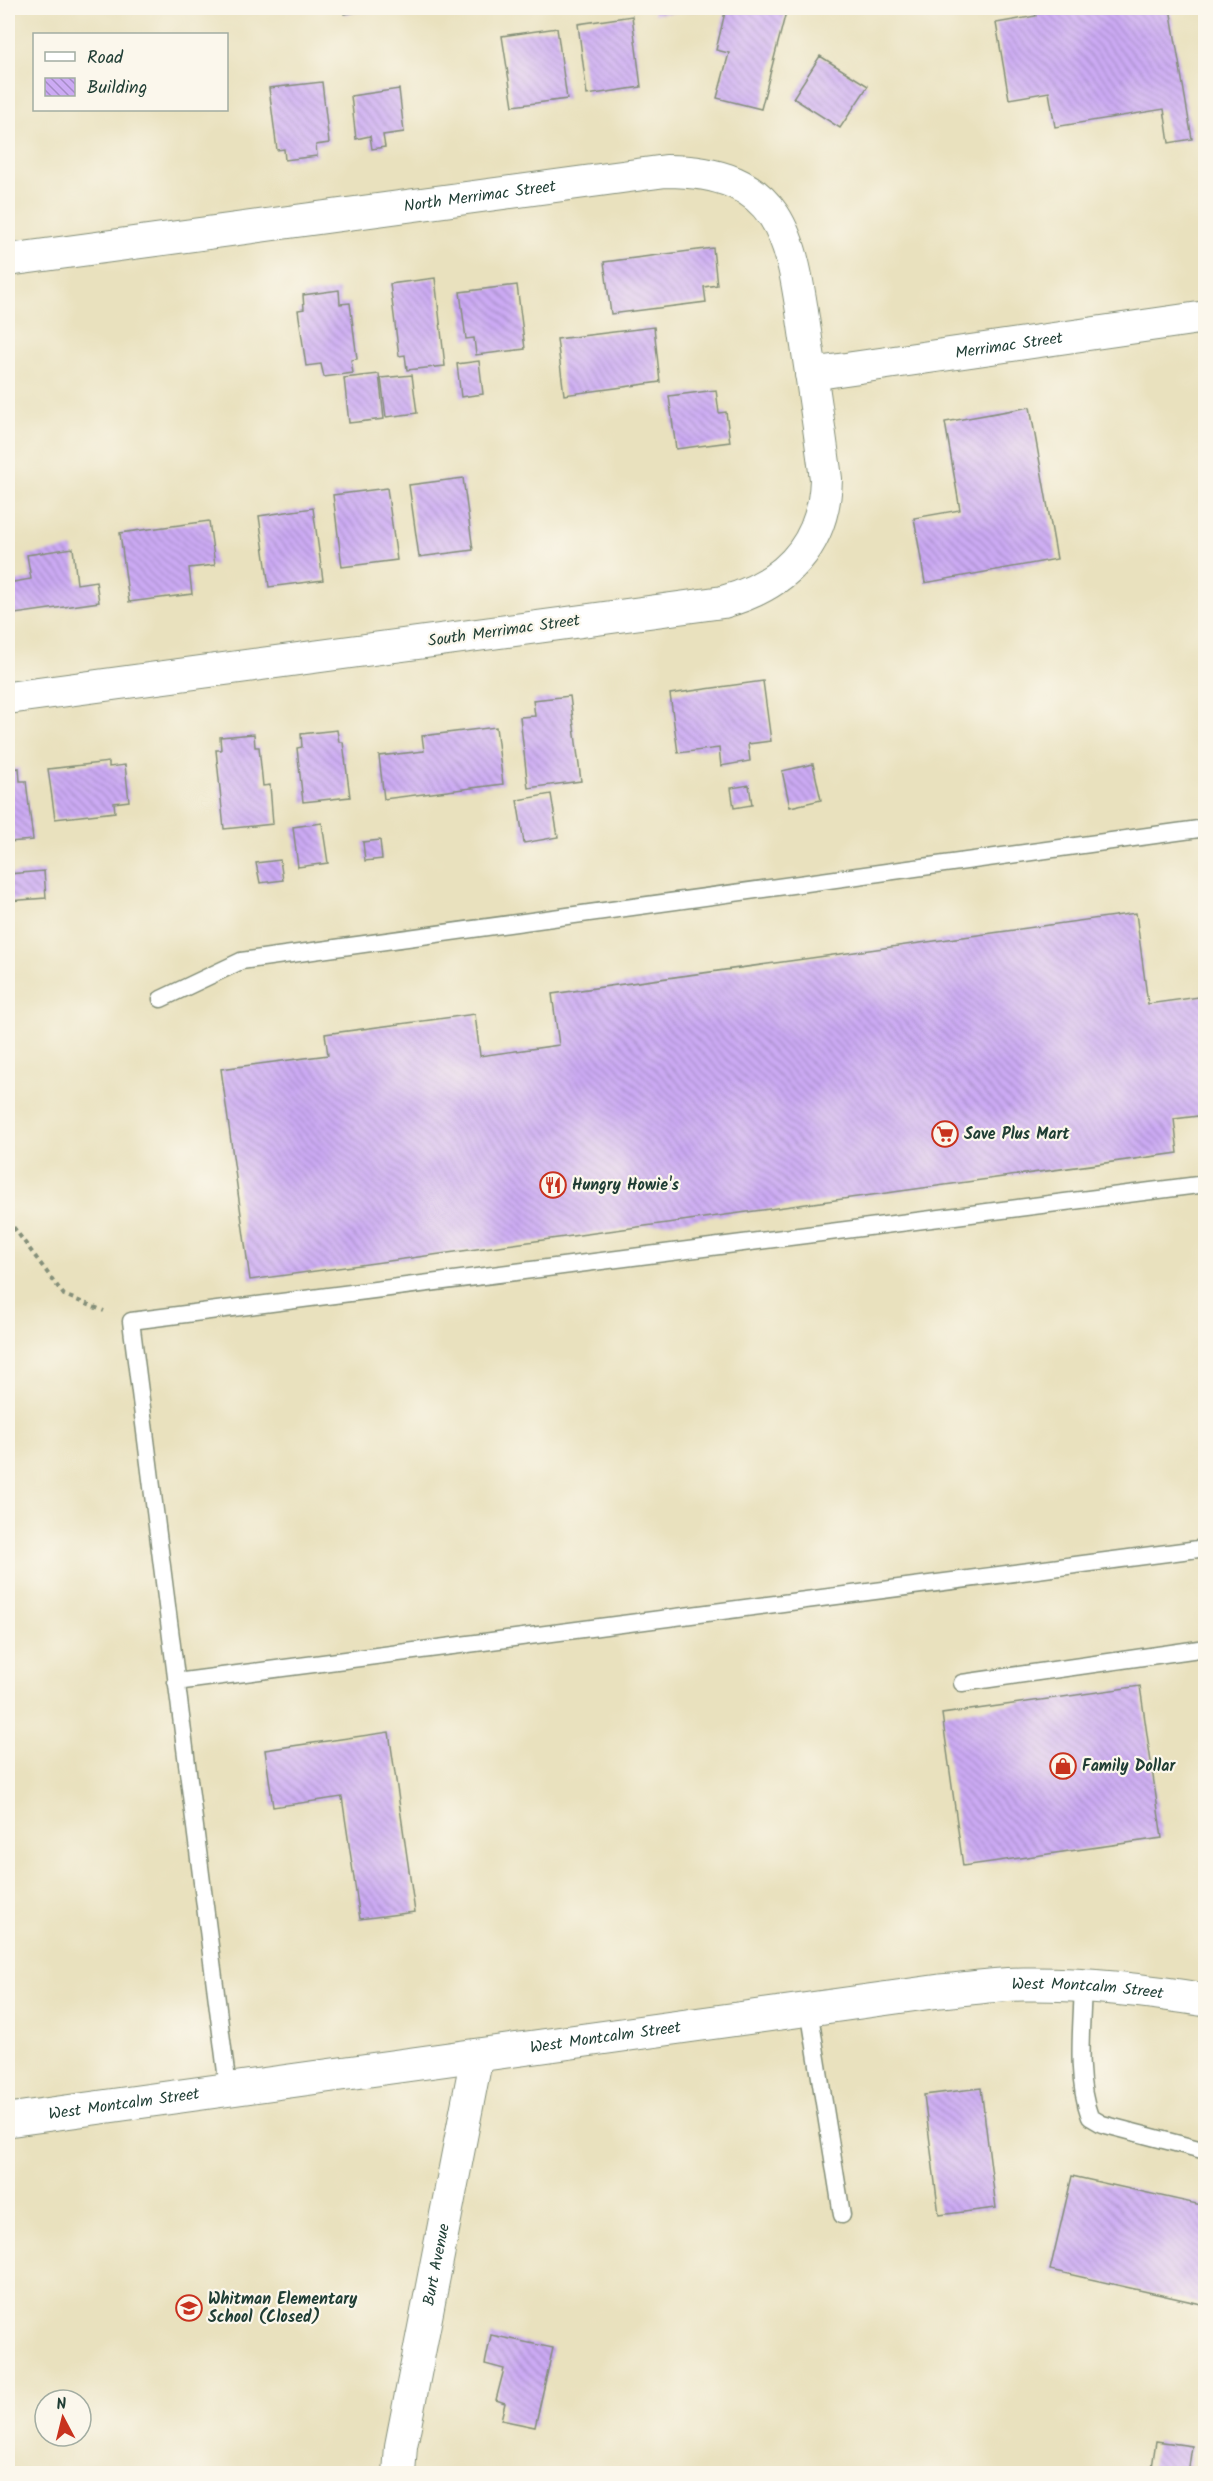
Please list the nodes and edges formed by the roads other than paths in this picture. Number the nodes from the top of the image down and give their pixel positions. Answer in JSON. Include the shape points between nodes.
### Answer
{"nodes":[{"id":1,"x":8,"y":260,"type":"edge"},
{"id":2,"x":1206,"y":317,"type":"edge"},
{"id":3,"x":811,"y":374,"type":"junction"},
{"id":4,"x":8,"y":698,"type":"edge"},
{"id":5,"x":1206,"y":828,"type":"edge"},
{"id":6,"x":161,"y":999,"type":"dead end"},
{"id":7,"x":1206,"y":1184,"type":"edge"},
{"id":8,"x":1206,"y":1548,"type":"edge"},
{"id":9,"x":1206,"y":1648,"type":"edge"},
{"id":10,"x":177,"y":1682,"type":"junction"},
{"id":11,"x":962,"y":1683,"type":"dead end"},
{"id":12,"x":1083,"y":1984,"type":"junction"},
{"id":13,"x":1206,"y":2000,"type":"edge"},
{"id":14,"x":809,"y":2009,"type":"junction"},
{"id":15,"x":477,"y":2055,"type":"junction"},
{"id":16,"x":228,"y":2088,"type":"junction"},
{"id":17,"x":8,"y":2120,"type":"edge"},
{"id":18,"x":1206,"y":2151,"type":"edge"},
{"id":19,"x":842,"y":2215,"type":"dead end"},
{"id":20,"x":399,"y":2474,"type":"edge"}],
"edges":[{"from":1,"to":3,"type":"street","name":"North Merrimac Street","via":[[666,171],[702,173],[754,195],[781,225],[796,268]]},
{"from":2,"to":3,"type":"street","name":"Merrimac Street"},
{"from":3,"to":4,"type":"street","name":"South Merrimac Street","via":[[826,479],[821,516],[808,545],[784,573],[742,597]]},
{"from":5,"to":6,"type":"lane","via":[[241,962]]},
{"from":7,"to":10,"type":"lane","via":[[131,1321]]},
{"from":8,"to":10,"type":"lane"},
{"from":9,"to":11,"type":"lane"},
{"from":10,"to":16,"type":"lane"},
{"from":12,"to":13,"type":"main road","name":"West Montcalm Street"},
{"from":12,"to":14,"type":"main road","name":"West Montcalm Street","via":[[1020,1984]]},
{"from":12,"to":18,"type":"lane","via":[[1082,2070],[1090,2118]]},
{"from":14,"to":15,"type":"main road","name":"West Montcalm Street"},
{"from":14,"to":19,"type":"lane"},
{"from":15,"to":16,"type":"main road","name":"West Montcalm Street"},
{"from":15,"to":20,"type":"street","name":"Burt Avenue","via":[[401,2446]]},
{"from":16,"to":17,"type":"main road","name":"West Montcalm Street"}]}
